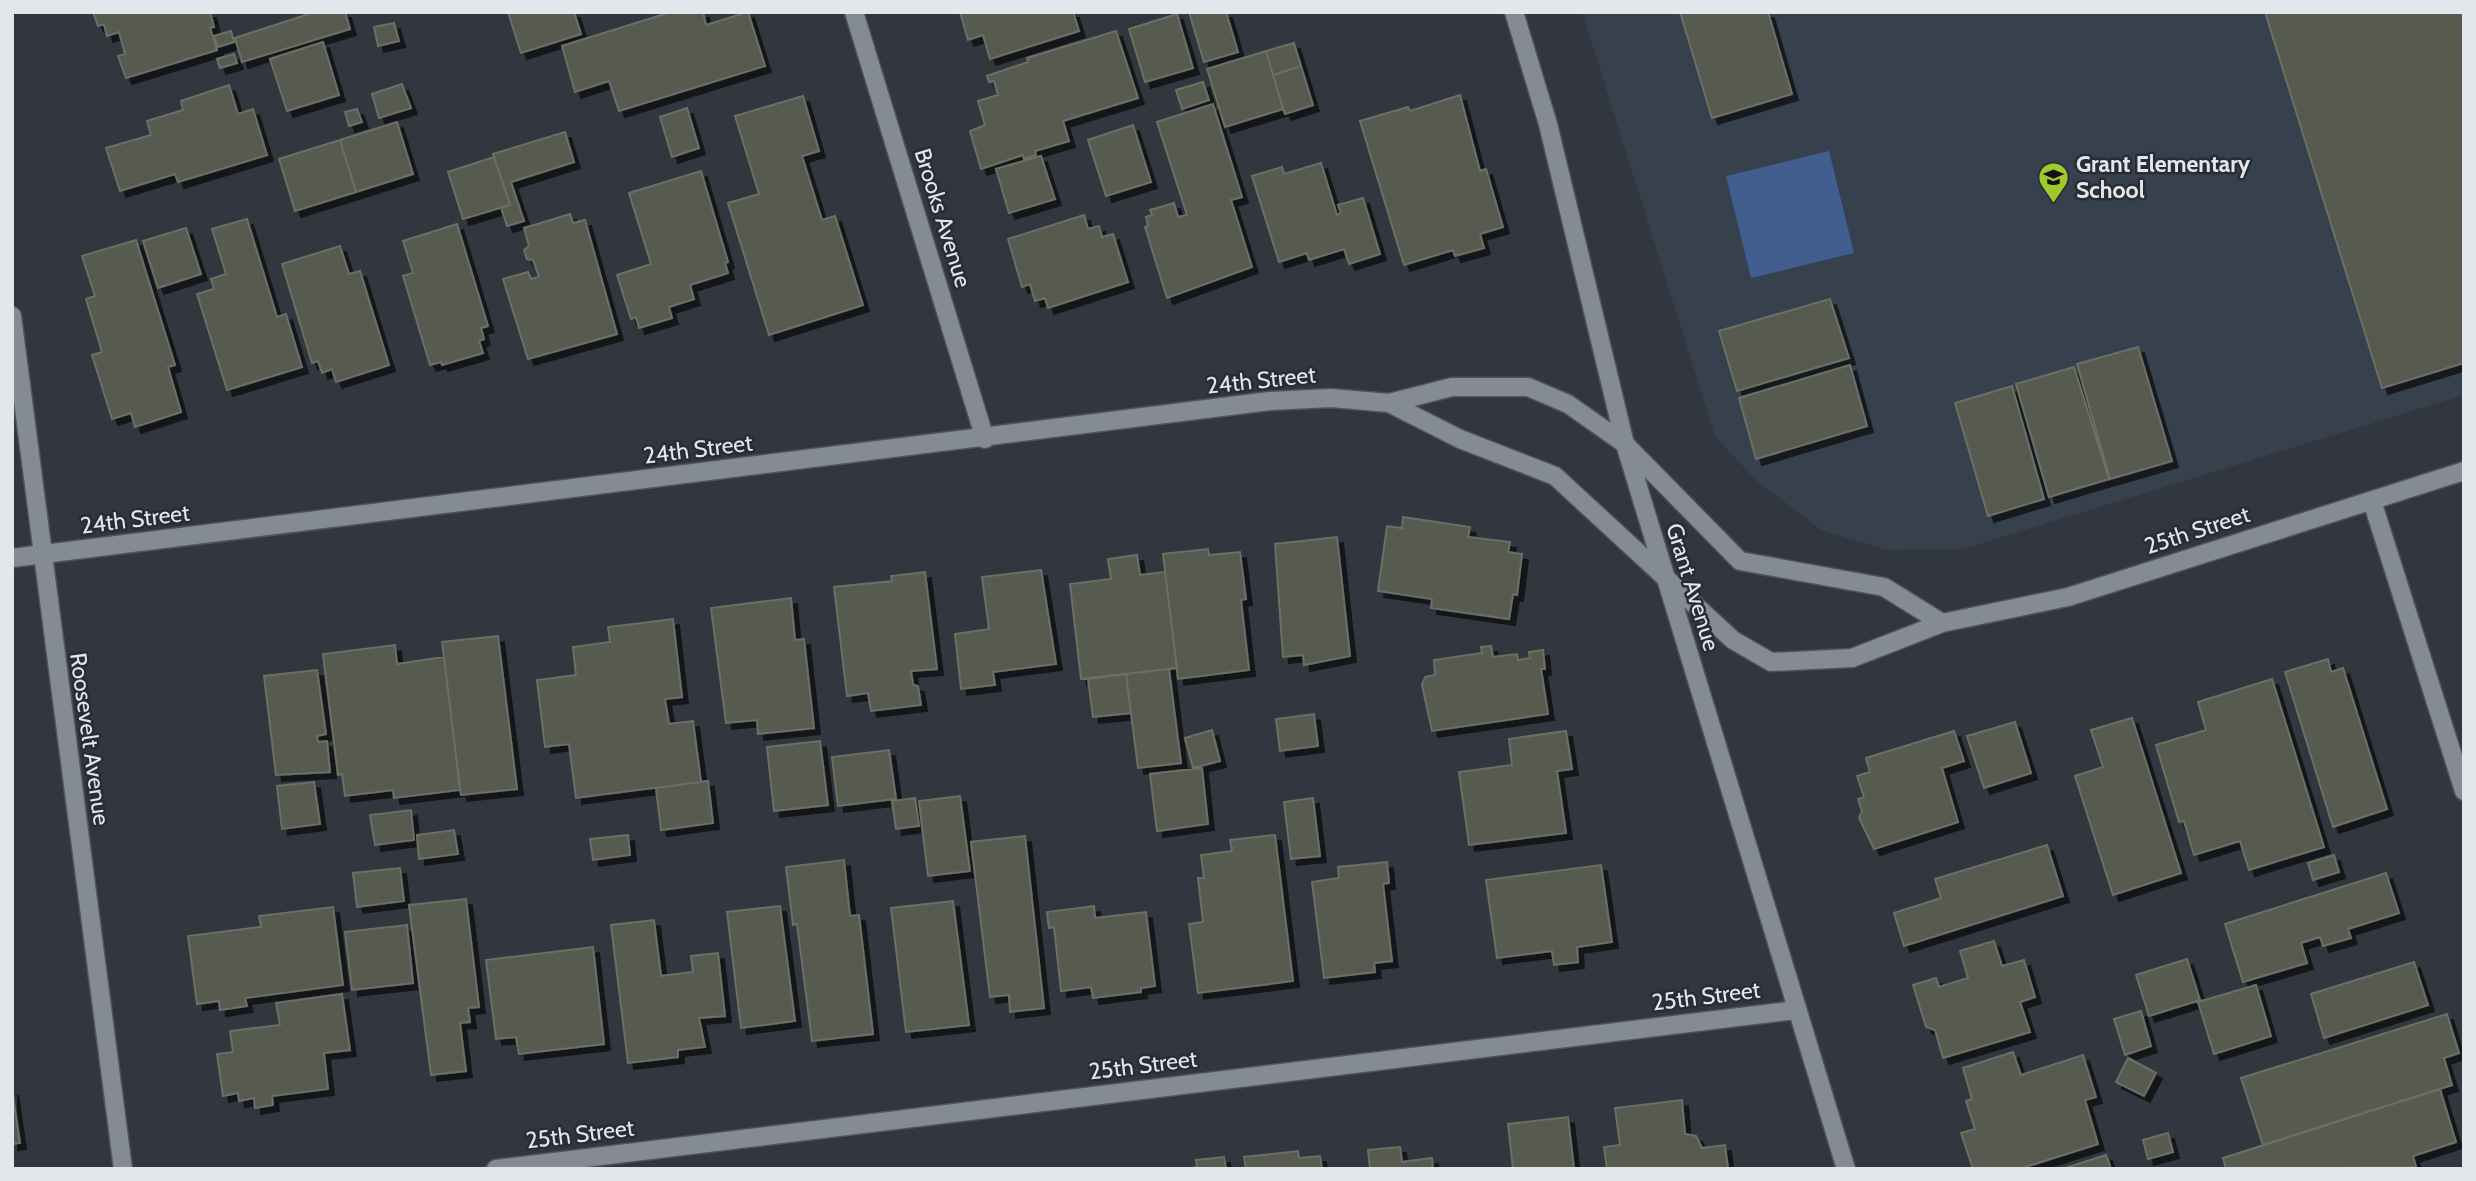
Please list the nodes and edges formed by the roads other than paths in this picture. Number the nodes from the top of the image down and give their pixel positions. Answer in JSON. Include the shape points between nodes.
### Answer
{"nodes":[{"id":1,"x":854,"y":12,"type":"edge"},
{"id":2,"x":1514,"y":12,"type":"edge"},
{"id":3,"x":12,"y":316,"type":"edge"},
{"id":4,"x":1389,"y":402,"type":"junction"},
{"id":5,"x":985,"y":439,"type":"junction"},
{"id":6,"x":1625,"y":444,"type":"junction"},
{"id":7,"x":2464,"y":471,"type":"edge"},
{"id":8,"x":2372,"y":501,"type":"junction"},
{"id":9,"x":42,"y":555,"type":"junction"},
{"id":10,"x":12,"y":558,"type":"edge"},
{"id":11,"x":1665,"y":580,"type":"junction"},
{"id":12,"x":1942,"y":623,"type":"junction"},
{"id":13,"x":2464,"y":791,"type":"edge"},
{"id":14,"x":1796,"y":1010,"type":"junction"},
{"id":15,"x":123,"y":1169,"type":"edge"},
{"id":16,"x":496,"y":1169,"type":"edge"},
{"id":17,"x":1846,"y":1169,"type":"edge"}],
"edges":[{"from":1,"to":5,"type":"street","name":"Brooks Avenue"},
{"from":2,"to":6,"type":"street","name":"Grant Avenue","via":[[1548,124]]},
{"from":3,"to":9,"type":"street","name":"Roosevelt Avenue"},
{"from":4,"to":5,"type":"street","name":"24th Street","via":[[1331,398],[1270,401]]},
{"from":4,"to":6,"type":"street","name":"24th Street","via":[[1452,387],[1528,387],[1568,404]]},
{"from":4,"to":11,"type":"street","name":"24th Street","via":[[1460,439],[1555,477]]},
{"from":5,"to":9,"type":"street","name":"24th Street"},
{"from":6,"to":11,"type":"street","name":"Grant Avenue"},
{"from":6,"to":12,"type":"street","via":[[1740,561],[1884,587]]},
{"from":7,"to":8,"type":"street","name":"25th Street"},
{"from":8,"to":12,"type":"street","name":"25th Street","via":[[2068,597]]},
{"from":8,"to":13,"type":"street"},
{"from":9,"to":10,"type":"street","name":"24th Street"},
{"from":9,"to":15,"type":"street","name":"Roosevelt Avenue"},
{"from":11,"to":12,"type":"street","name":"25th Street","via":[[1732,640],[1771,662],[1852,658]]},
{"from":11,"to":14,"type":"street","name":"Grant Avenue"},
{"from":14,"to":16,"type":"street","name":"25th Street"},
{"from":14,"to":17,"type":"street","name":"Grant Avenue"}]}
